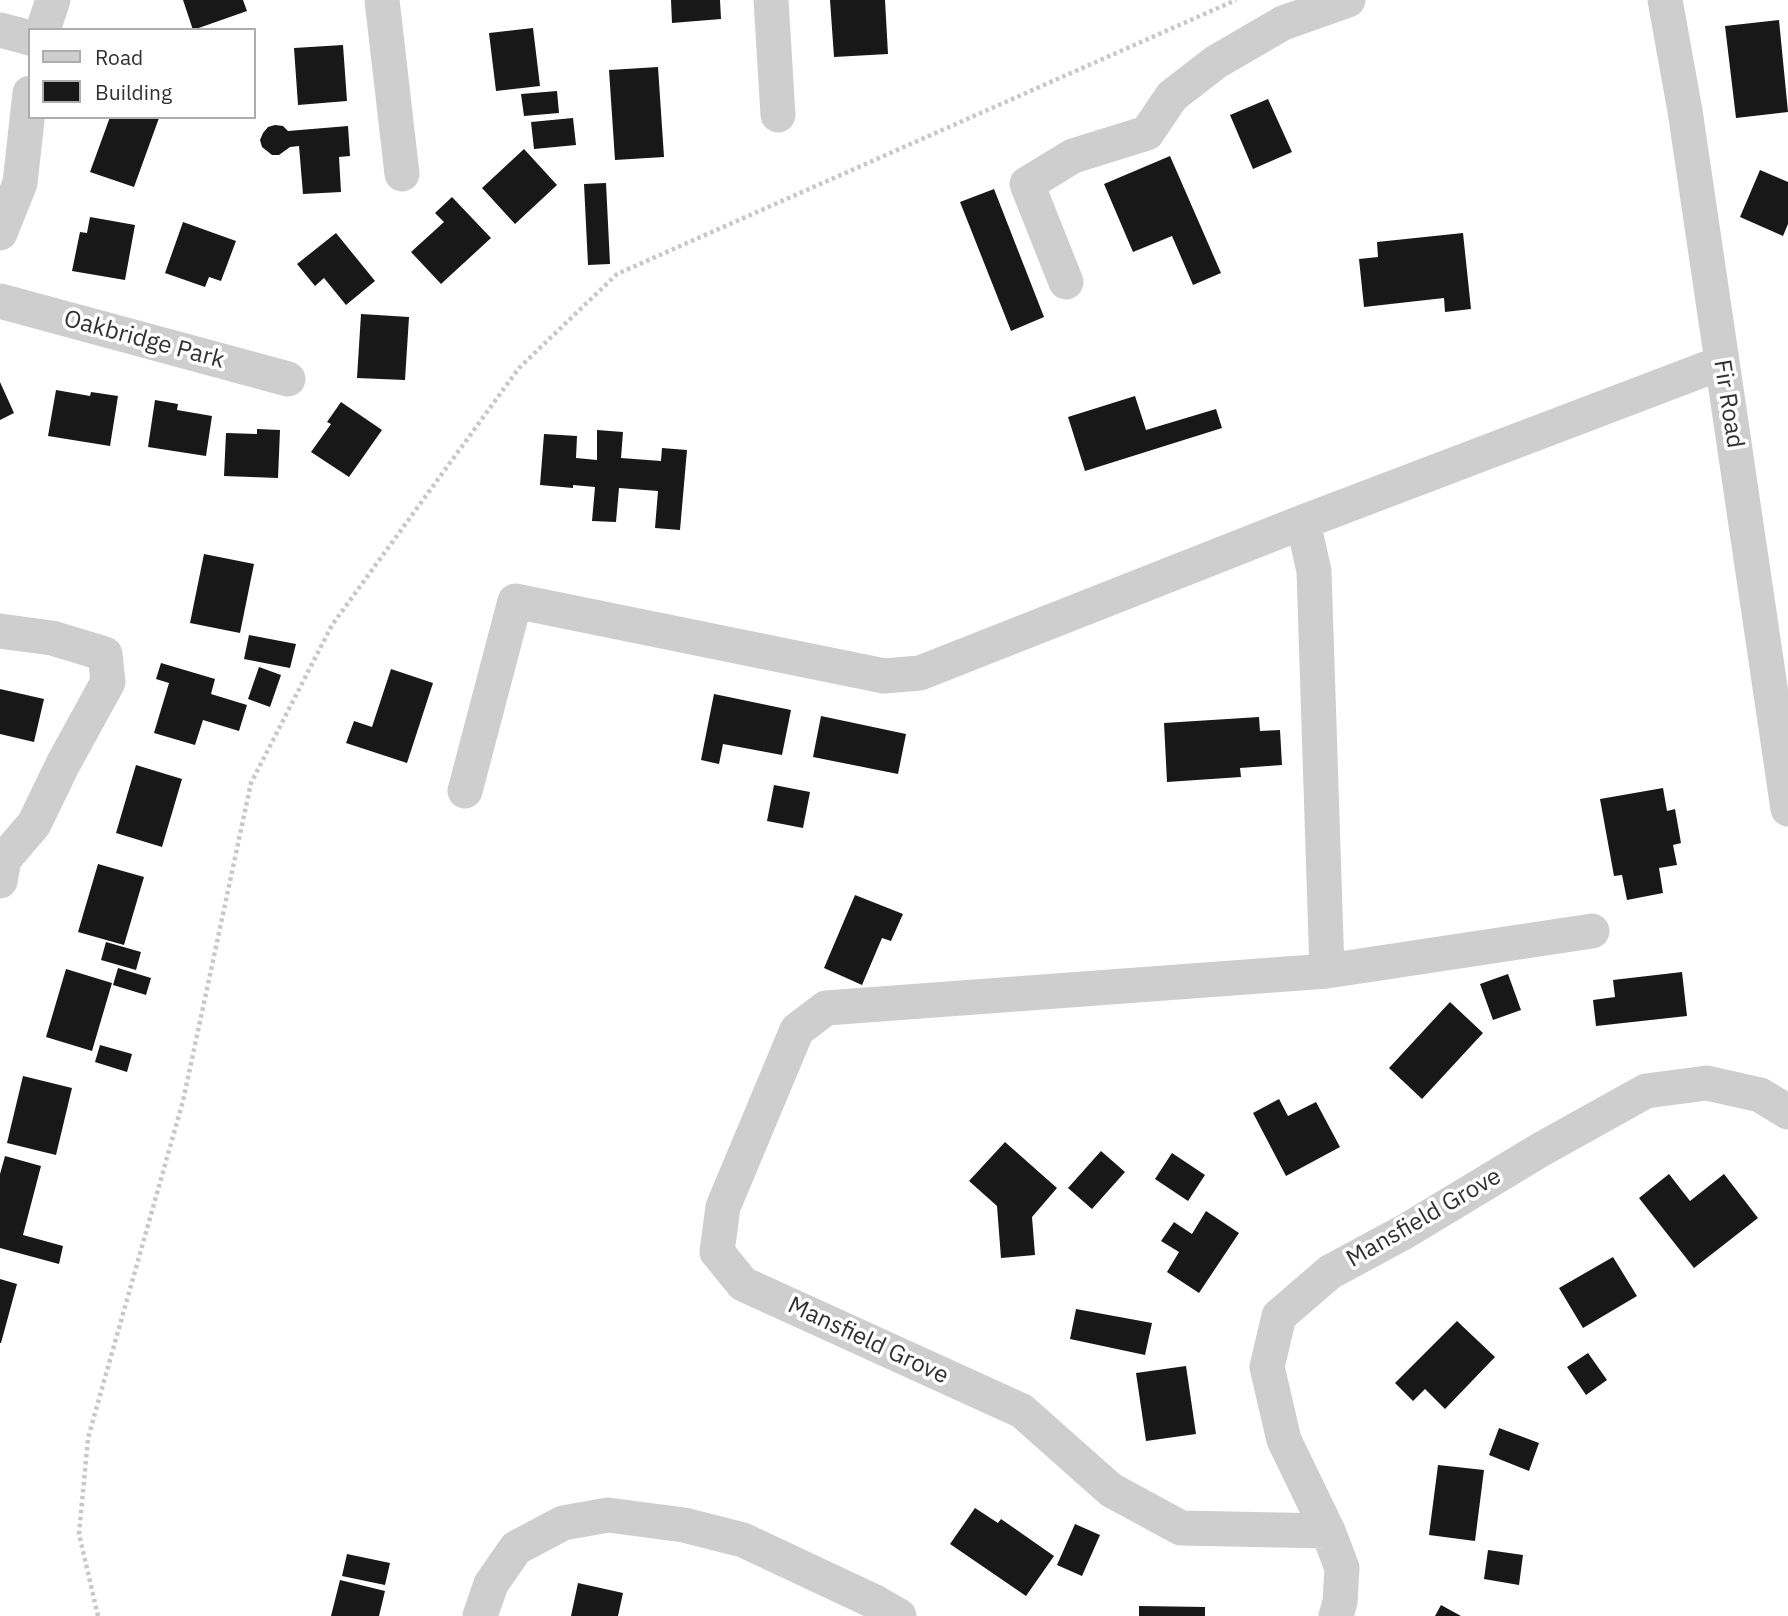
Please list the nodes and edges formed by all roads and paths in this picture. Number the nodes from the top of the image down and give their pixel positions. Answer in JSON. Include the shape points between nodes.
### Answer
{"nodes":[{"id":1,"x":53,"y":0,"type":"edge"},
{"id":2,"x":382,"y":0,"type":"edge"},
{"id":3,"x":771,"y":0,"type":"edge"},
{"id":4,"x":1349,"y":0,"type":"edge"},
{"id":5,"x":1665,"y":0,"type":"edge"},
{"id":6,"x":44,"y":28,"type":"edge"},
{"id":7,"x":0,"y":30,"type":"edge"},
{"id":8,"x":28,"y":37,"type":"edge"},
{"id":9,"x":28,"y":111,"type":"edge"},
{"id":10,"x":778,"y":115,"type":"dead end"},
{"id":11,"x":402,"y":174,"type":"dead end"},
{"id":12,"x":0,"y":233,"type":"edge"},
{"id":13,"x":1066,"y":282,"type":"dead end"},
{"id":14,"x":0,"y":301,"type":"edge"},
{"id":15,"x":1721,"y":363,"type":"junction"},
{"id":16,"x":288,"y":379,"type":"dead end"},
{"id":17,"x":1303,"y":522,"type":"junction"},
{"id":18,"x":0,"y":631,"type":"edge"},
{"id":19,"x":465,"y":791,"type":"dead end"},
{"id":20,"x":1788,"y":809,"type":"edge"},
{"id":21,"x":1,"y":867,"type":"edge"},
{"id":22,"x":1592,"y":932,"type":"dead end"},
{"id":23,"x":1327,"y":971,"type":"junction"},
{"id":24,"x":1788,"y":1112,"type":"edge"},
{"id":25,"x":1328,"y":1531,"type":"junction"},
{"id":26,"x":480,"y":1616,"type":"edge"},
{"id":27,"x":899,"y":1616,"type":"edge"},
{"id":28,"x":1336,"y":1616,"type":"edge"}],
"edges":[{"from":1,"to":6,"type":"street"},
{"from":2,"to":11,"type":"street"},
{"from":3,"to":10,"type":"street"},
{"from":4,"to":13,"type":"street","via":[[1283,23],[1216,62],[1172,96],[1147,133],[1073,156],[1027,184]]},
{"from":5,"to":15,"type":"street","name":"Fir Road"},
{"from":7,"to":8,"type":"street"},
{"from":9,"to":12,"type":"street","via":[[20,183]]},
{"from":14,"to":16,"type":"street","name":"Oakbridge Park"},
{"from":15,"to":17,"type":"street"},
{"from":15,"to":20,"type":"street","name":"Fir Road"},
{"from":17,"to":19,"type":"street","via":[[920,673],[884,676],[515,601]]},
{"from":17,"to":23,"type":"street","via":[[1314,571]]},
{"from":18,"to":21,"type":"street","via":[[52,638],[106,654],[108,681],[34,824]]},
{"from":22,"to":23,"type":"street"},
{"from":23,"to":25,"type":"street","name":"Mansfield Grove","via":[[826,1008],[797,1030],[723,1207],[718,1252],[743,1284],[1022,1412],[1111,1490],[1181,1528]]},
{"from":24,"to":25,"type":"street","name":"Mansfield Grove","via":[[1759,1095],[1707,1083],[1646,1090],[1330,1272],[1279,1316],[1267,1367],[1284,1440]]},
{"from":25,"to":28,"type":"street","name":"Mansfield Grove","via":[[1342,1568]]},
{"from":26,"to":27,"type":"street","via":[[491,1584],[516,1548],[563,1523],[608,1515],[684,1525],[743,1540]]}]}
